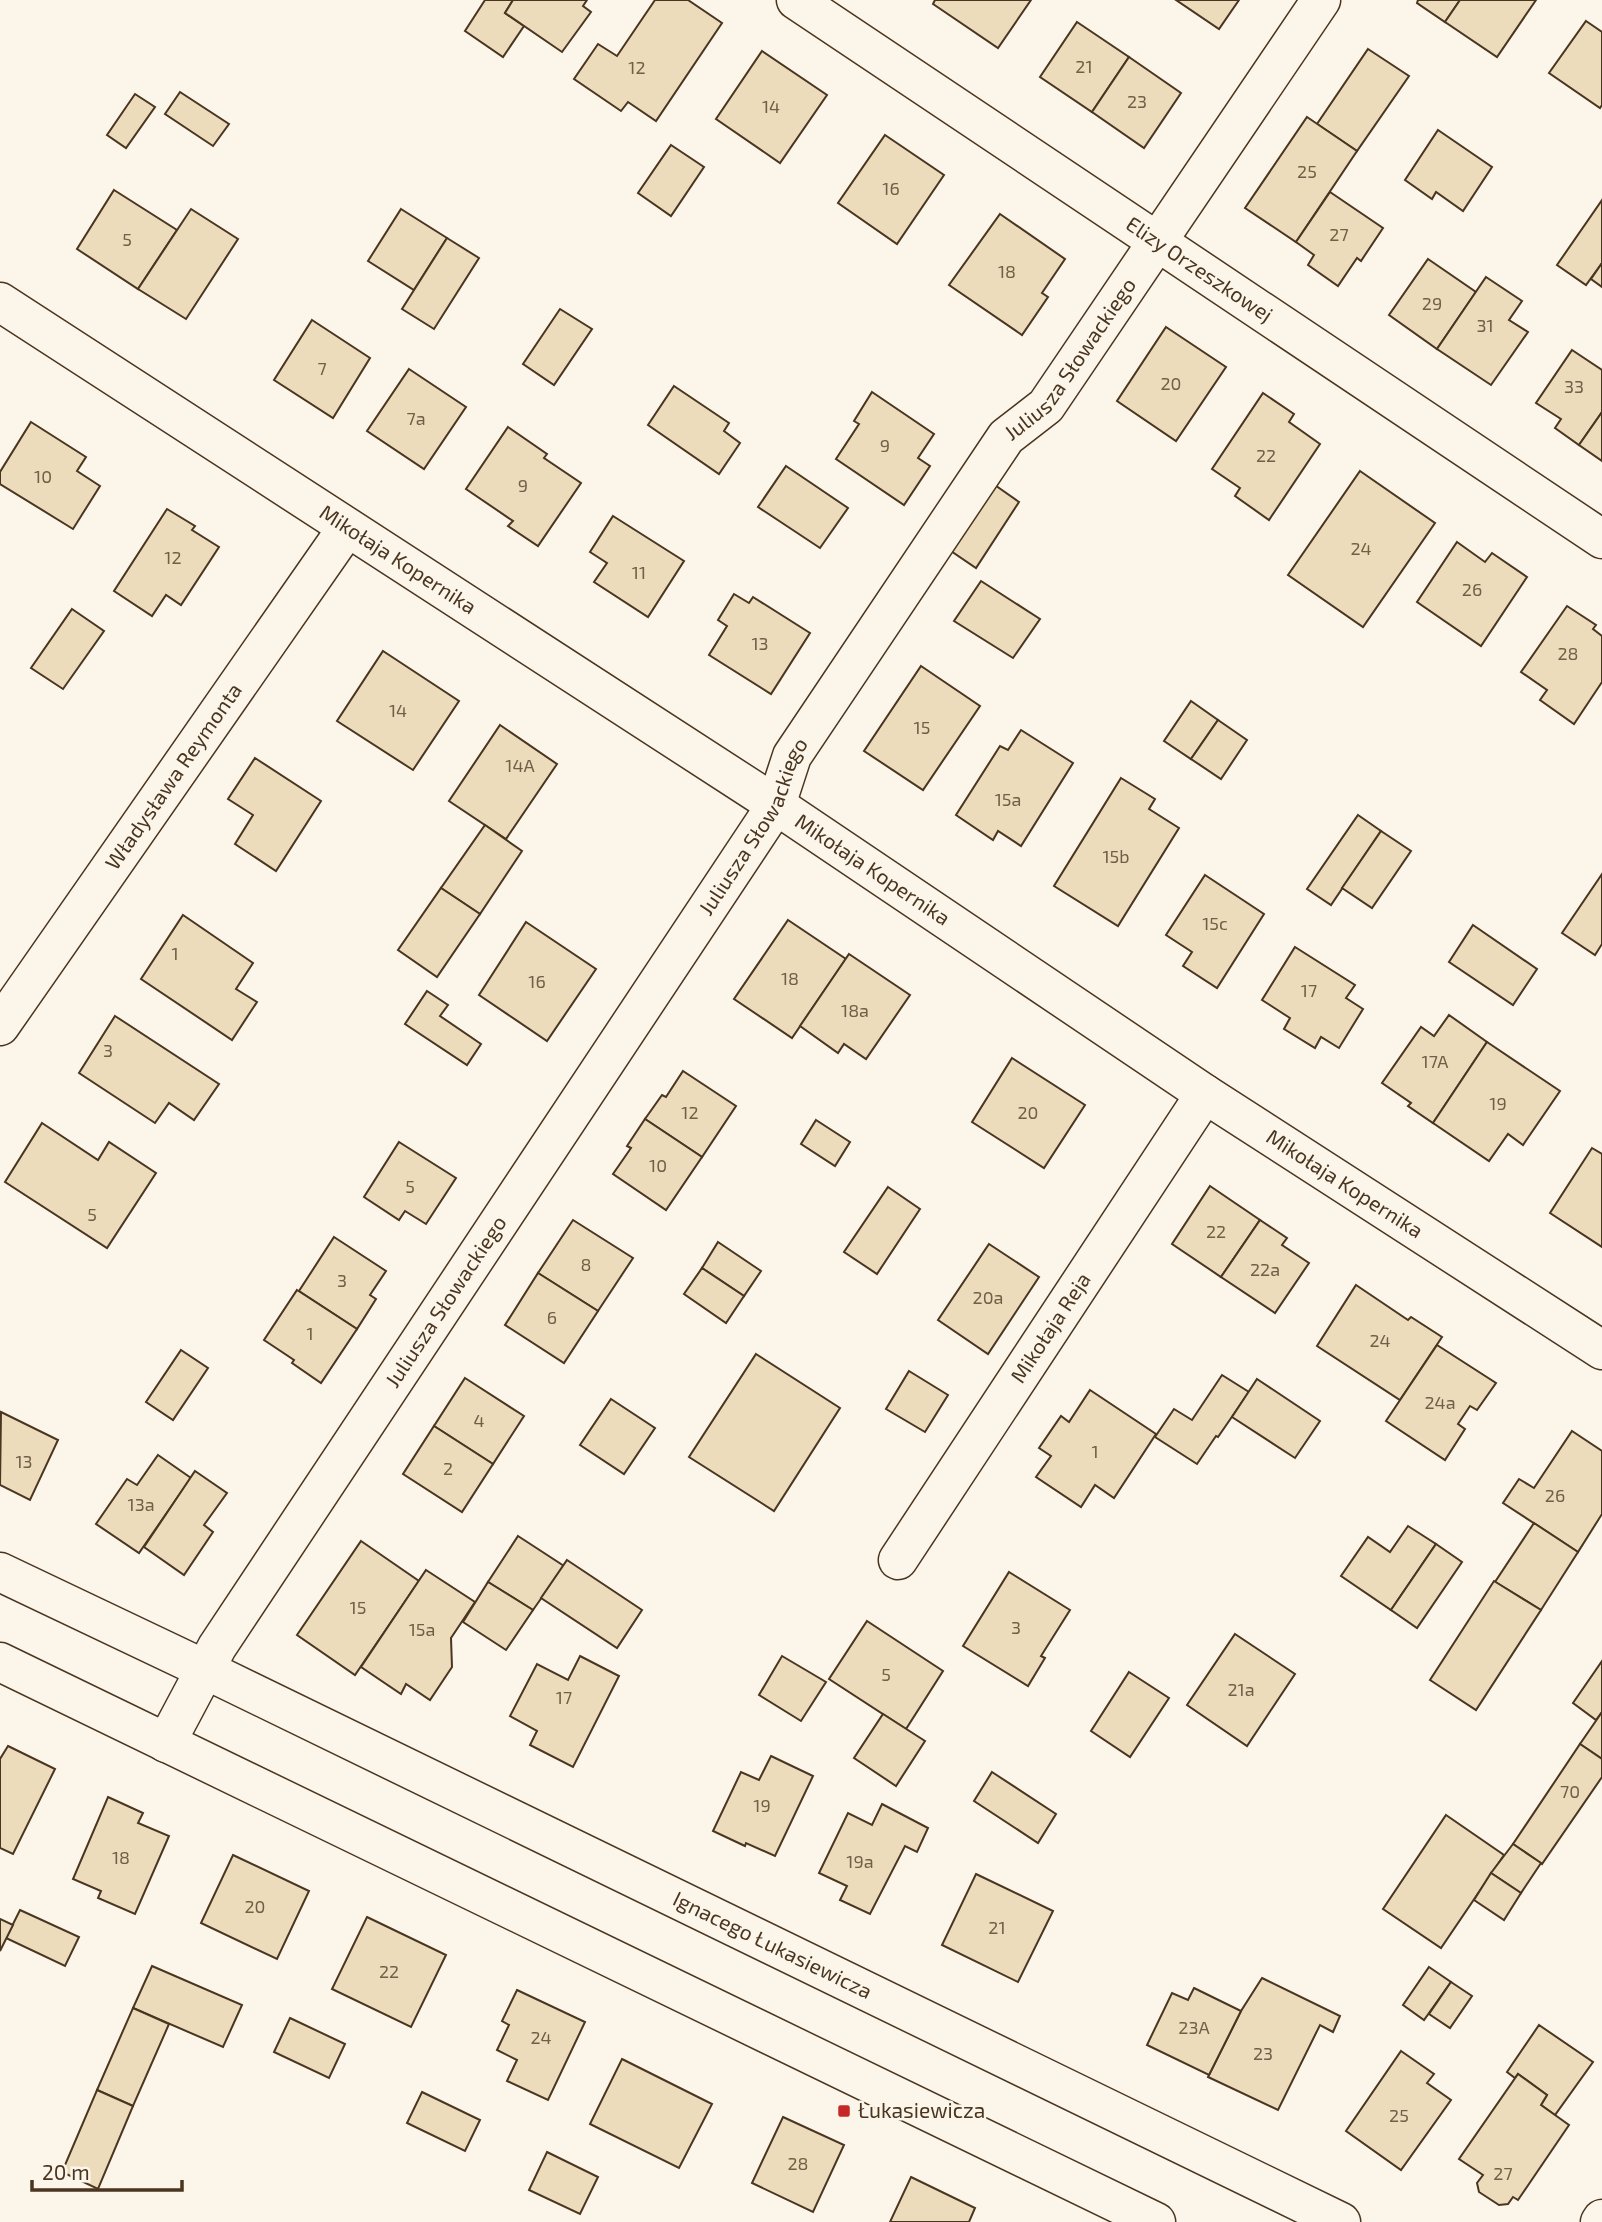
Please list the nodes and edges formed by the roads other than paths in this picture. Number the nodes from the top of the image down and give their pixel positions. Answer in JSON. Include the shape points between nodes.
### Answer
{"nodes":[{"id":1,"x":796,"y":0,"type":"edge"},
{"id":2,"x":1321,"y":0,"type":"edge"},
{"id":3,"x":1157,"y":243,"type":"junction"},
{"id":4,"x":0,"y":302,"type":"edge"},
{"id":5,"x":347,"y":528,"type":"junction"},
{"id":6,"x":1602,"y":539,"type":"edge"},
{"id":7,"x":776,"y":805,"type":"junction"},
{"id":8,"x":0,"y":1026,"type":"edge"},
{"id":9,"x":1205,"y":1094,"type":"junction"},
{"id":10,"x":1602,"y":1350,"type":"edge"},
{"id":11,"x":898,"y":1560,"type":"dead end"},
{"id":12,"x":0,"y":1572,"type":"edge"},
{"id":13,"x":0,"y":1662,"type":"edge"},
{"id":14,"x":204,"y":1669,"type":"junction"},
{"id":15,"x":166,"y":1743,"type":"junction"},
{"id":16,"x":1156,"y":2222,"type":"edge"},
{"id":17,"x":1342,"y":2222,"type":"edge"}],
"edges":[{"from":1,"to":3,"type":"street","name":"Elizy Orzeszkowej"},
{"from":2,"to":3,"type":"street","name":"Juliusza Słowackiego"},
{"from":3,"to":6,"type":"street","name":"Elizy Orzeszkowej"},
{"from":3,"to":7,"type":"street","name":"Juliusza Słowackiego","via":[[1046,406],[1006,437],[792,756]]},
{"from":4,"to":5,"type":"street","name":"Mikołaja Kopernika"},
{"from":5,"to":7,"type":"street","name":"Mikołaja Kopernika"},
{"from":5,"to":8,"type":"street","name":"Władysława Reymonta"},
{"from":7,"to":9,"type":"street","name":"Mikołaja Kopernika"},
{"from":7,"to":14,"type":"street","name":"Juliusza Słowackiego"},
{"from":9,"to":10,"type":"street","name":"Mikołaja Kopernika"},
{"from":9,"to":11,"type":"street","name":"Mikołaja Reja"},
{"from":12,"to":14,"type":"street","name":"Ignacego Łukasiewicza"},
{"from":13,"to":15,"type":"street"},
{"from":14,"to":15,"type":"street"},
{"from":14,"to":17,"type":"street","name":"Ignacego Łukasiewicza"},
{"from":15,"to":16,"type":"street"}]}
